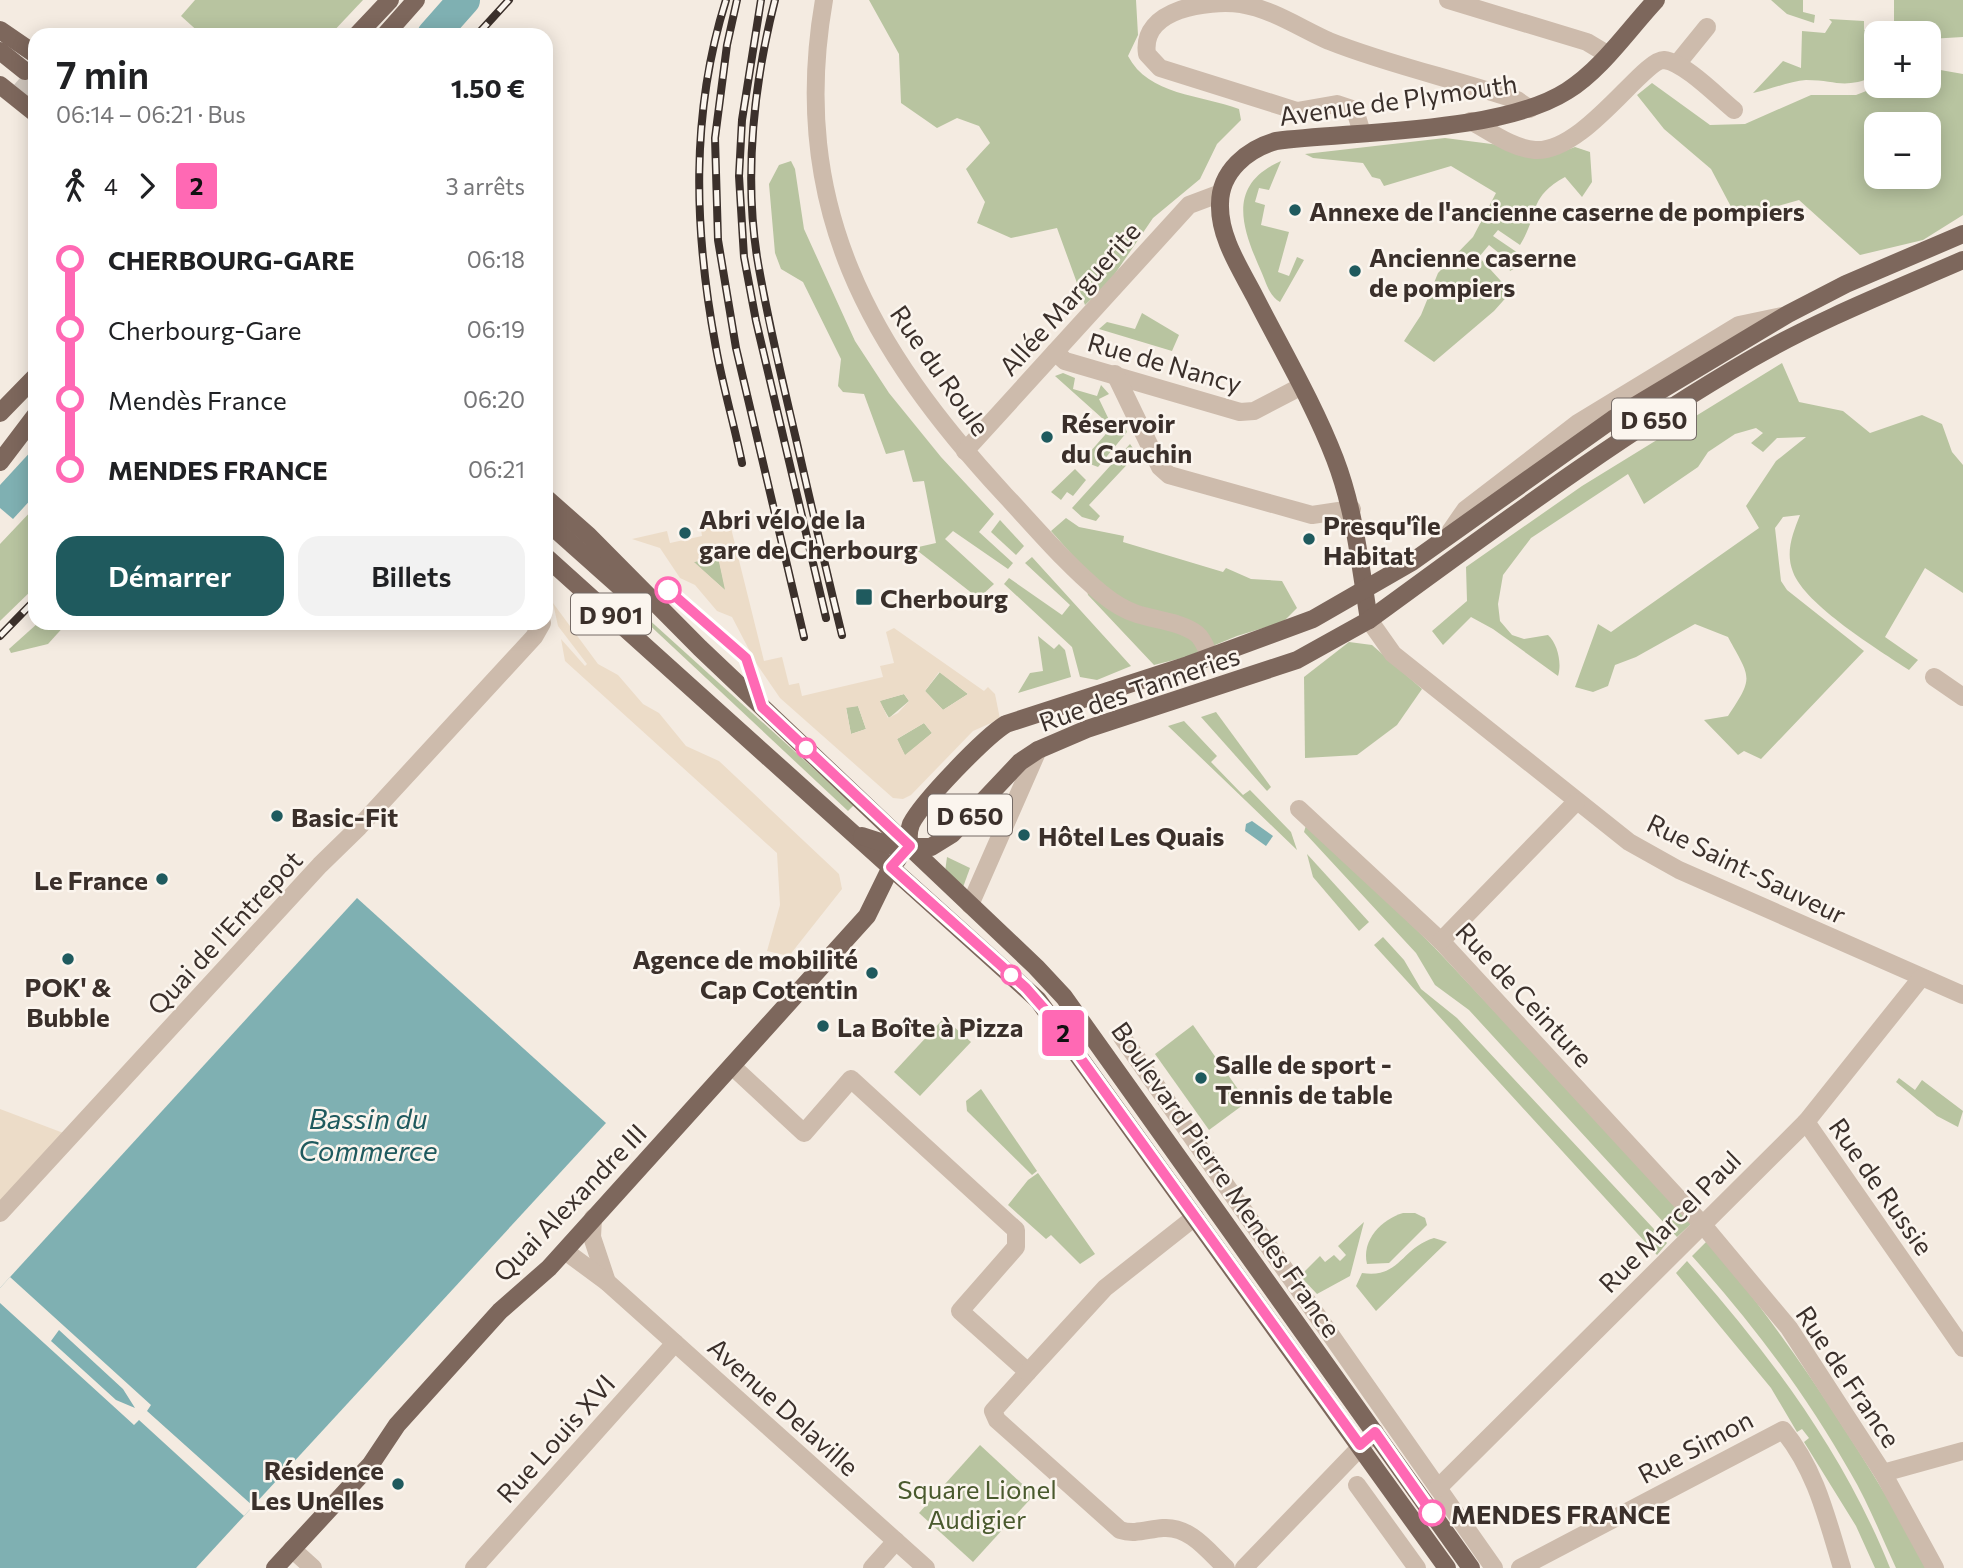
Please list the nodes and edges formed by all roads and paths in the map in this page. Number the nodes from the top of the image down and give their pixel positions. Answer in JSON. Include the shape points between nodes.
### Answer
{"nodes":[{"id":1,"x":390,"y":0,"type":"edge"},
{"id":2,"x":416,"y":0,"type":"edge"},
{"id":3,"x":824,"y":0,"type":"edge"},
{"id":4,"x":1448,"y":0,"type":"edge"},
{"id":5,"x":1656,"y":0,"type":"edge"},
{"id":6,"x":1707,"y":27,"type":"dead end"},
{"id":7,"x":364,"y":28,"type":"edge"},
{"id":8,"x":391,"y":28,"type":"edge"},
{"id":9,"x":0,"y":30,"type":"edge"},
{"id":10,"x":28,"y":49,"type":"edge"},
{"id":11,"x":0,"y":51,"type":"edge"},
{"id":12,"x":1607,"y":54,"type":"junction"},
{"id":13,"x":0,"y":64,"type":"edge"},
{"id":14,"x":1677,"y":64,"type":"junction"},
{"id":15,"x":0,"y":85,"type":"edge"},
{"id":16,"x":28,"y":107,"type":"edge"},
{"id":17,"x":1530,"y":109,"type":"junction"},
{"id":18,"x":1734,"y":110,"type":"dead end"},
{"id":19,"x":1471,"y":121,"type":"junction"},
{"id":20,"x":1362,"y":133,"type":"junction"},
{"id":21,"x":1221,"y":193,"type":"junction"},
{"id":22,"x":1963,"y":234,"type":"edge"},
{"id":23,"x":1963,"y":260,"type":"edge"},
{"id":24,"x":1055,"y":352,"type":"junction"},
{"id":25,"x":1115,"y":374,"type":"junction"},
{"id":26,"x":28,"y":384,"type":"edge"},
{"id":27,"x":1300,"y":387,"type":"junction"},
{"id":28,"x":0,"y":414,"type":"edge"},
{"id":29,"x":28,"y":425,"type":"edge"},
{"id":30,"x":965,"y":452,"type":"junction"},
{"id":31,"x":0,"y":463,"type":"edge"},
{"id":32,"x":553,"y":504,"type":"edge"},
{"id":33,"x":1352,"y":509,"type":"junction"},
{"id":34,"x":553,"y":526,"type":"edge"},
{"id":35,"x":553,"y":542,"type":"edge"},
{"id":36,"x":553,"y":563,"type":"edge"},
{"id":37,"x":570,"y":577,"type":"junction"},
{"id":38,"x":1364,"y":590,"type":"junction"},
{"id":39,"x":1370,"y":620,"type":"junction"},
{"id":40,"x":538,"y":630,"type":"edge"},
{"id":41,"x":700,"y":649,"type":"junction"},
{"id":42,"x":1210,"y":657,"type":"junction"},
{"id":43,"x":1934,"y":677,"type":"dead end"},
{"id":44,"x":1963,"y":697,"type":"edge"},
{"id":45,"x":1038,"y":750,"type":"junction"},
{"id":46,"x":1576,"y":802,"type":"junction"},
{"id":47,"x":923,"y":807,"type":"junction"},
{"id":48,"x":1300,"y":809,"type":"dead end"},
{"id":49,"x":881,"y":817,"type":"junction"},
{"id":50,"x":846,"y":828,"type":"junction"},
{"id":51,"x":910,"y":846,"type":"junction"},
{"id":52,"x":891,"y":867,"type":"junction"},
{"id":53,"x":970,"y":905,"type":"junction"},
{"id":54,"x":1441,"y":941,"type":"junction"},
{"id":55,"x":1921,"y":978,"type":"junction"},
{"id":56,"x":1963,"y":995,"type":"edge"},
{"id":57,"x":1122,"y":1037,"type":"dead end"},
{"id":58,"x":732,"y":1066,"type":"junction"},
{"id":59,"x":1806,"y":1122,"type":"junction"},
{"id":60,"x":0,"y":1213,"type":"edge"},
{"id":61,"x":1195,"y":1217,"type":"junction"},
{"id":62,"x":593,"y":1219,"type":"junction"},
{"id":63,"x":1703,"y":1225,"type":"junction"},
{"id":64,"x":565,"y":1251,"type":"junction"},
{"id":65,"x":607,"y":1282,"type":"junction"},
{"id":66,"x":675,"y":1343,"type":"junction"},
{"id":67,"x":1963,"y":1348,"type":"edge"},
{"id":68,"x":1028,"y":1372,"type":"junction"},
{"id":69,"x":1375,"y":1432,"type":"junction"},
{"id":70,"x":1360,"y":1445,"type":"junction"},
{"id":71,"x":1963,"y":1451,"type":"edge"},
{"id":72,"x":1882,"y":1473,"type":"junction"},
{"id":73,"x":1357,"y":1485,"type":"dead end"},
{"id":74,"x":1438,"y":1488,"type":"junction"},
{"id":75,"x":896,"y":1541,"type":"junction"},
{"id":76,"x":292,"y":1549,"type":"junction"},
{"id":77,"x":478,"y":1564,"type":"edge"},
{"id":78,"x":275,"y":1568,"type":"edge"},
{"id":79,"x":313,"y":1568,"type":"edge"},
{"id":80,"x":872,"y":1568,"type":"edge"},
{"id":81,"x":926,"y":1568,"type":"edge"},
{"id":82,"x":1226,"y":1568,"type":"edge"},
{"id":83,"x":1244,"y":1568,"type":"edge"},
{"id":84,"x":1418,"y":1568,"type":"edge"},
{"id":85,"x":1447,"y":1568,"type":"edge"},
{"id":86,"x":1471,"y":1568,"type":"edge"},
{"id":87,"x":1494,"y":1568,"type":"edge"},
{"id":88,"x":1514,"y":1568,"type":"edge"},
{"id":89,"x":1520,"y":1568,"type":"edge"},
{"id":90,"x":1842,"y":1568,"type":"edge"},
{"id":91,"x":1935,"y":1568,"type":"edge"}],
"edges":[{"from":1,"to":7,"type":"main road"},
{"from":2,"to":8,"type":"main road"},
{"from":3,"to":30,"type":"street","name":"Rue du Roule","via":[[817,114],[833,222],[864,306],[923,400]]},
{"from":4,"to":12,"type":"street","via":[[1587,41]]},
{"from":5,"to":12,"type":"main road","name":"Avenue de Plymouth"},
{"from":6,"to":14,"type":"street"},
{"from":9,"to":10,"type":"main road"},
{"from":11,"to":13,"type":"main road","via":[[23,75]]},
{"from":12,"to":17,"type":"main road","name":"Avenue de Plymouth","via":[[1569,90]]},
{"from":14,"to":18,"type":"street"},
{"from":14,"to":19,"type":"street","via":[[1654,62],[1583,130],[1553,146],[1524,148]]},
{"from":15,"to":16,"type":"main road"},
{"from":17,"to":19,"type":"main road","name":"Avenue de Plymouth"},
{"from":17,"to":20,"type":"street","via":[[1517,100],[1330,41],[1243,4],[1218,1],[1183,8],[1165,17],[1147,39],[1147,54],[1160,68],[1297,111],[1347,106],[1354,110]]},
{"from":19,"to":20,"type":"main road","name":"Avenue de Plymouth"},
{"from":20,"to":21,"type":"main road","name":"Avenue de Plymouth","via":[[1257,147],[1235,167]]},
{"from":21,"to":24,"type":"street","name":"Allée Marguerite","via":[[1189,205]]},
{"from":21,"to":27,"type":"main road","via":[[1228,243]]},
{"from":22,"to":38,"type":"main road","number":"D 650","via":[[1788,314],[1613,419],[1443,540]]},
{"from":23,"to":39,"type":"main road","number":"D 650","via":[[1753,358],[1626,436]]},
{"from":24,"to":25,"type":"street","name":"Rue de Nancy","via":[[1065,361]]},
{"from":24,"to":30,"type":"street","name":"Allée Marguerite"},
{"from":25,"to":27,"type":"street","name":"Rue de Nancy","via":[[1248,413]]},
{"from":25,"to":33,"type":"street","via":[[1160,467],[1169,475],[1312,515]]},
{"from":26,"to":28,"type":"main road"},
{"from":27,"to":33,"type":"main road","via":[[1335,458]]},
{"from":29,"to":31,"type":"main road"},
{"from":30,"to":42,"type":"street","name":"Rue du Roule","via":[[1087,582],[1134,614],[1190,630],[1203,641]]},
{"from":32,"to":41,"type":"main road","number":"D 901"},
{"from":33,"to":38,"type":"main road"},
{"from":34,"to":41,"type":"main road","number":"D 901","via":[[674,635]]},
{"from":35,"to":37,"type":"main road","number":"D 901","via":[[565,553]]},
{"from":36,"to":37,"type":"main road","number":"D 901"},
{"from":37,"to":50,"type":"main road","number":"D 901"},
{"from":38,"to":39,"type":"main road"},
{"from":38,"to":42,"type":"main road","name":"Rue des Tanneries","number":"D 650","via":[[1313,619]]},
{"from":39,"to":45,"type":"main road","name":"Rue des Tanneries","number":"D 650","via":[[1297,660],[1087,729]]},
{"from":39,"to":46,"type":"street","name":"Rue Saint-Sauveur","via":[[1393,654]]},
{"from":40,"to":60,"type":"street","name":"Quai de l'Entrepot"},
{"from":41,"to":49,"type":"main road","number":"D 901"},
{"from":42,"to":47,"type":"main road","name":"Rue des Tanneries","number":"D 650","via":[[1006,724]]},
{"from":43,"to":44,"type":"street"},
{"from":45,"to":51,"type":"main road","name":"Rue des Tanneries","number":"D 650","via":[[1020,762],[941,843]]},
{"from":45,"to":53,"type":"street"},
{"from":46,"to":54,"type":"street"},
{"from":46,"to":55,"type":"street","name":"Rue Saint-Sauveur","via":[[1629,842],[1679,870]]},
{"from":47,"to":49,"type":"main road","name":"Rue des Tanneries","number":"D 650","via":[[898,821]]},
{"from":47,"to":51,"type":"main road","name":"Rue des Tanneries","number":"D 650","via":[[911,825]]},
{"from":48,"to":54,"type":"street","name":"Rue de Ceinture"},
{"from":49,"to":51,"type":"main road","number":"D 901"},
{"from":50,"to":51,"type":"main road","via":[[880,844]]},
{"from":50,"to":52,"type":"main road","number":"D 901"},
{"from":51,"to":52,"type":"main road","number":"D 650"},
{"from":51,"to":53,"type":"main road","name":"Boulevard Pierre Mendes France","number":"D 901"},
{"from":52,"to":58,"type":"main road","name":"Quai Alexandre III","via":[[867,916]]},
{"from":52,"to":61,"type":"main road","name":"Boulevard Pierre Mendes France","number":"D 901","via":[[1038,1000]]},
{"from":53,"to":69,"type":"main road","name":"Boulevard Pierre Mendes France","number":"D 901","via":[[1036,967],[1082,1020]]},
{"from":54,"to":63,"type":"street","name":"Rue de Ceinture"},
{"from":55,"to":56,"type":"street","name":"Rue Saint-Sauveur"},
{"from":55,"to":59,"type":"street","name":"Rue Marcel Paul"},
{"from":57,"to":74,"type":"street","name":"Boulevard Pierre Mendes France"},
{"from":58,"to":62,"type":"main road","name":"Quai Alexandre III"},
{"from":58,"to":68,"type":"street","via":[[804,1133],[851,1079],[1016,1230],[1016,1247],[960,1311]]},
{"from":59,"to":63,"type":"street","name":"Rue Marcel Paul"},
{"from":59,"to":67,"type":"street","name":"Rue de Russie"},
{"from":61,"to":68,"type":"street","via":[[1105,1288]]},
{"from":61,"to":70,"type":"main road","name":"Boulevard Pierre Mendes France","number":"D 901"},
{"from":62,"to":64,"type":"main road","name":"Quai Alexandre III"},
{"from":62,"to":65,"type":"street","name":"Avenue Delaville","via":[[592,1237]]},
{"from":63,"to":72,"type":"street","name":"Rue de France","via":[[1789,1328]]},
{"from":63,"to":74,"type":"street","name":"Rue Marcel Paul"},
{"from":64,"to":65,"type":"street","name":"Avenue Delaville"},
{"from":64,"to":76,"type":"main road","name":"Quai Alexandre III","via":[[500,1311],[397,1425],[371,1464]]},
{"from":65,"to":66,"type":"street","name":"Avenue Delaville"},
{"from":66,"to":75,"type":"street","name":"Avenue Delaville"},
{"from":66,"to":77,"type":"street","name":"Rue Louis XVI"},
{"from":68,"to":82,"type":"street","via":[[993,1411],[996,1420],[1120,1530],[1134,1533],[1166,1528],[1189,1534]]},
{"from":69,"to":70,"type":"street"},
{"from":69,"to":86,"type":"main road","name":"Boulevard Pierre Mendes France","number":"D 901"},
{"from":70,"to":83,"type":"street"},
{"from":70,"to":85,"type":"main road","name":"Boulevard Pierre Mendes France","number":"D 901"},
{"from":71,"to":72,"type":"street"},
{"from":72,"to":91,"type":"street","name":"Rue de France"},
{"from":73,"to":84,"type":"street"},
{"from":74,"to":87,"type":"street","name":"Boulevard Pierre Mendes France"},
{"from":75,"to":80,"type":"street"},
{"from":75,"to":81,"type":"street","name":"Avenue Delaville"},
{"from":76,"to":78,"type":"main road","name":"Quai Alexandre III"},
{"from":76,"to":79,"type":"street"},
{"from":87,"to":88,"type":"street"},
{"from":89,"to":90,"type":"street","name":"Rue Simon","via":[[1783,1430],[1814,1477]]}]}
